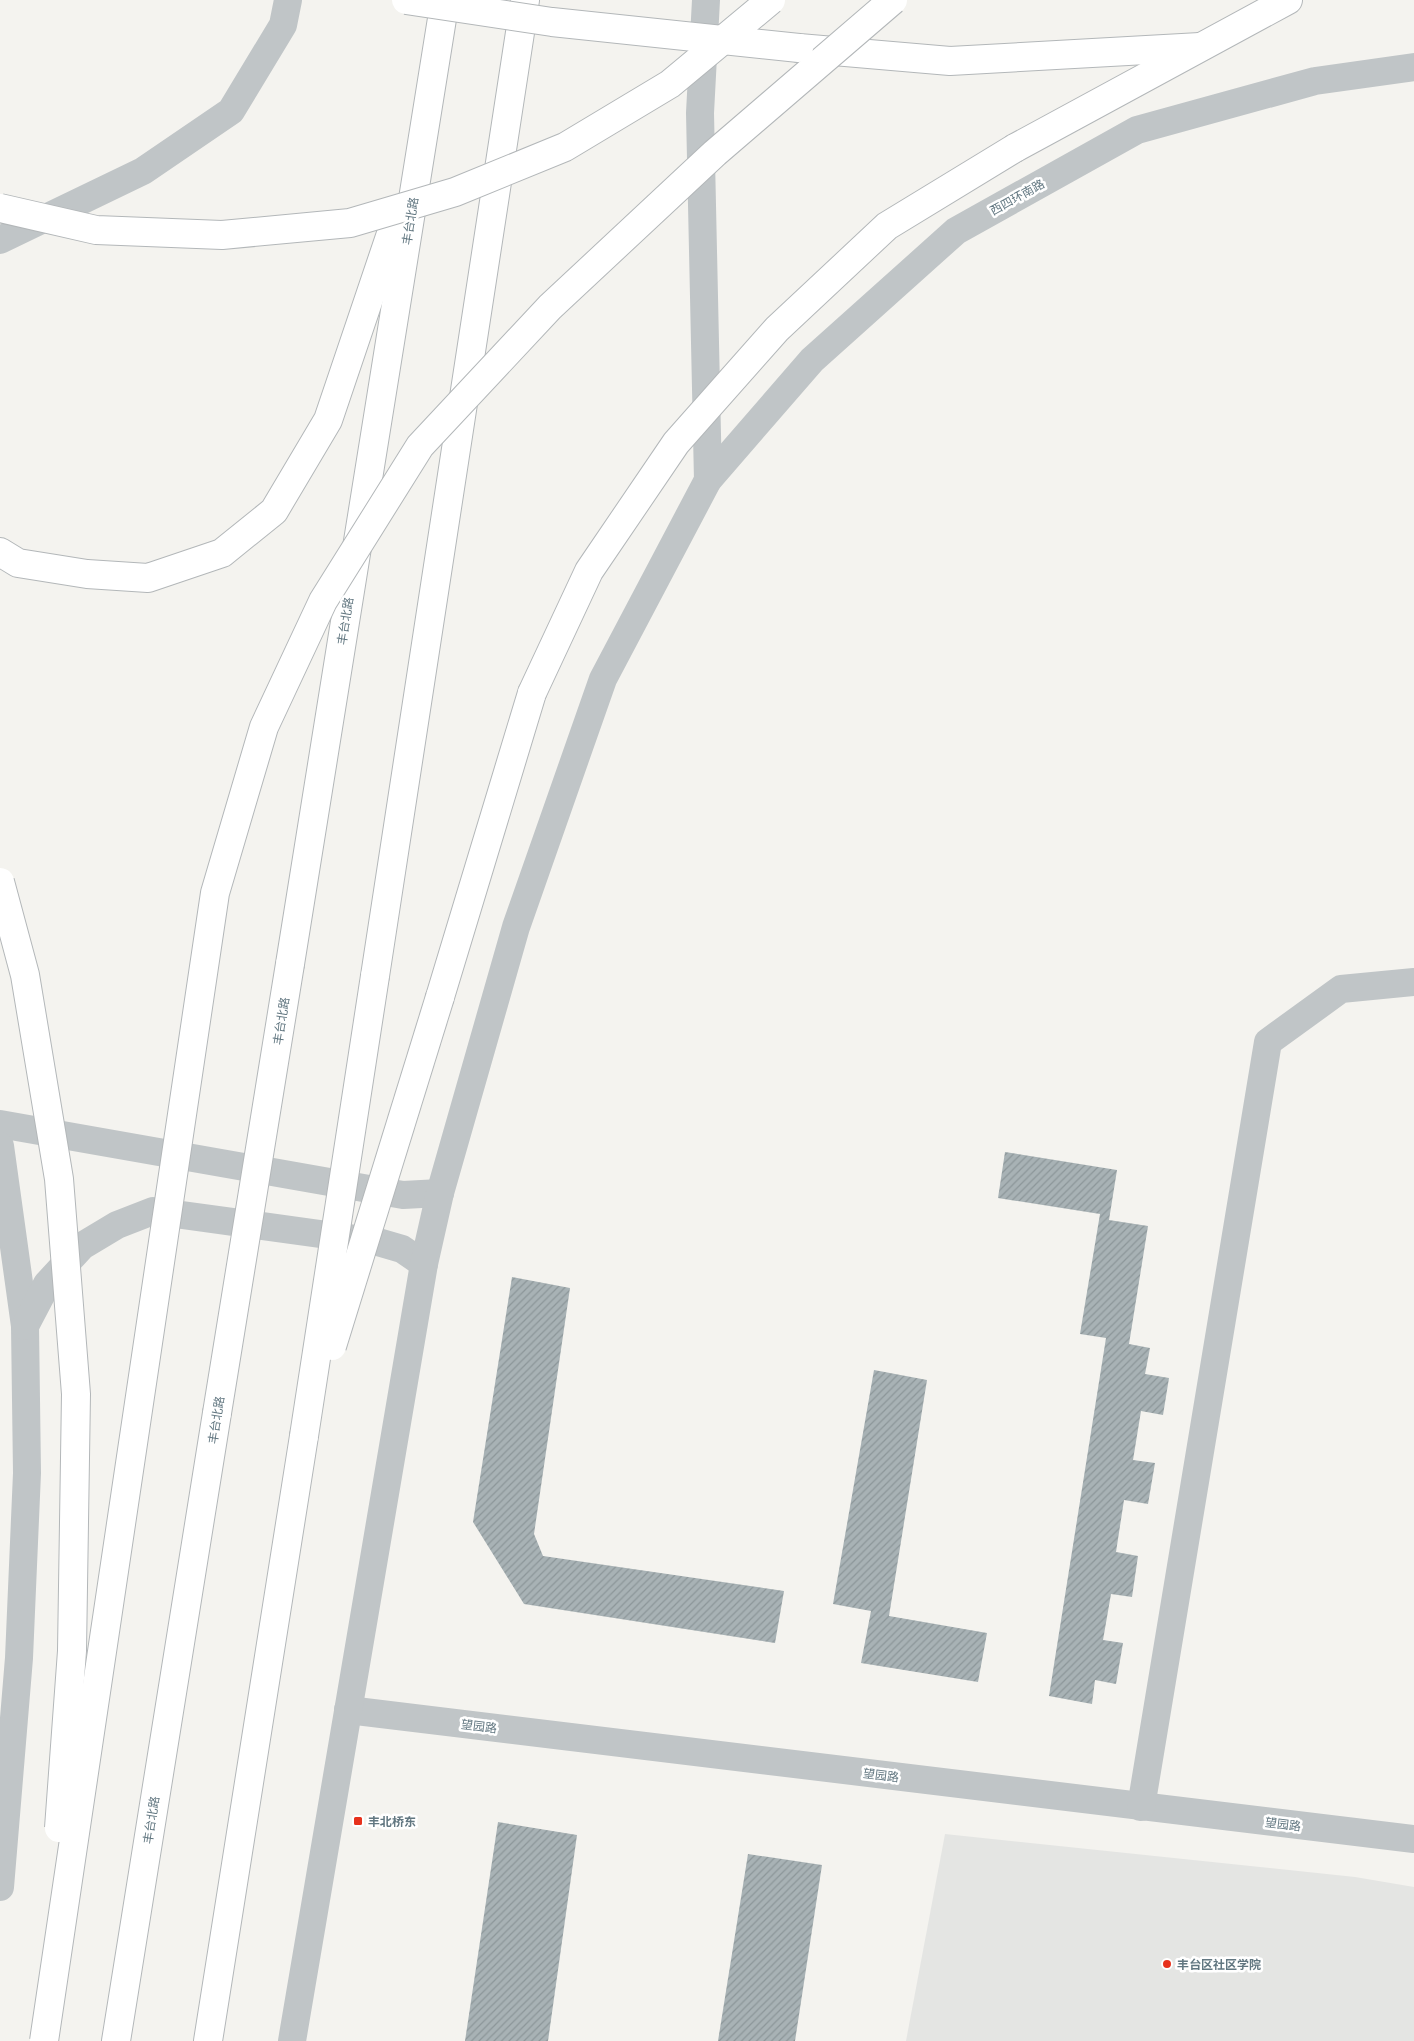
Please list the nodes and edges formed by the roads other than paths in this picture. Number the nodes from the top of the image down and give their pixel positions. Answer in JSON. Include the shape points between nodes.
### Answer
{"nodes":[{"id":1,"x":288,"y":0,"type":"edge"},
{"id":2,"x":406,"y":0,"type":"edge"},
{"id":3,"x":445,"y":0,"type":"edge"},
{"id":4,"x":525,"y":0,"type":"edge"},
{"id":5,"x":706,"y":0,"type":"edge"},
{"id":6,"x":771,"y":0,"type":"edge"},
{"id":7,"x":893,"y":0,"type":"edge"},
{"id":8,"x":1288,"y":0,"type":"edge"},
{"id":9,"x":1200,"y":47,"type":"junction"},
{"id":10,"x":1414,"y":67,"type":"edge"},
{"id":11,"x":424,"y":135,"type":"junction"},
{"id":12,"x":0,"y":208,"type":"edge"},
{"id":13,"x":0,"y":240,"type":"edge"},
{"id":14,"x":708,"y":480,"type":"junction"},
{"id":15,"x":0,"y":552,"type":"edge"},
{"id":16,"x":0,"y":882,"type":"edge"},
{"id":17,"x":1414,"y":982,"type":"edge"},
{"id":18,"x":0,"y":1124,"type":"edge"},
{"id":19,"x":0,"y":1146,"type":"edge"},
{"id":20,"x":440,"y":1194,"type":"junction"},
{"id":21,"x":424,"y":1264,"type":"junction"},
{"id":22,"x":25,"y":1326,"type":"junction"},
{"id":23,"x":304,"y":1436,"type":"junction"},
{"id":24,"x":348,"y":1710,"type":"junction"},
{"id":25,"x":1141,"y":1807,"type":"junction"},
{"id":26,"x":1414,"y":1840,"type":"edge"},
{"id":27,"x":0,"y":1887,"type":"edge"},
{"id":28,"x":43,"y":2041,"type":"edge"},
{"id":29,"x":116,"y":2041,"type":"edge"},
{"id":30,"x":208,"y":2041,"type":"edge"},
{"id":31,"x":292,"y":2041,"type":"edge"}],
"edges":[{"from":1,"to":13,"type":"street","via":[[283,25],[230,111],[143,171]]},
{"from":2,"to":9,"type":"highway","bridge":true,"via":[[552,22],[950,61]]},
{"from":3,"to":11,"type":"highway","name":"丰台北路"},
{"from":4,"to":23,"type":"highway","bridge":true},
{"from":5,"to":14,"type":"street","via":[[700,113]]},
{"from":6,"to":12,"type":"highway","bridge":true,"via":[[670,84],[565,147],[456,192],[350,223],[222,235],[96,230]]},
{"from":7,"to":28,"type":"highway","bridge":true,"via":[[715,153],[550,307],[420,446],[322,601],[264,727],[215,893]]},
{"from":8,"to":9,"type":"highway"},
{"from":9,"to":23,"type":"highway","bridge":true,"via":[[1014,148],[887,226],[777,328],[676,443],[589,571],[532,693]]},
{"from":10,"to":14,"type":"street","name":"西四环南路","via":[[1315,81],[1137,130],[956,230],[812,360]]},
{"from":11,"to":15,"type":"highway","via":[[328,420],[274,511],[222,553],[148,578],[87,574],[18,563]]},
{"from":11,"to":29,"type":"highway","name":"丰台北路","bridge":true},
{"from":14,"to":20,"type":"street","via":[[603,679],[516,927]]},
{"from":16,"to":28,"type":"highway","bridge":true,"via":[[26,975],[59,1178],[76,1394],[72,1651]]},
{"from":17,"to":25,"type":"street","via":[[1341,989],[1268,1042]]},
{"from":18,"to":20,"type":"street","via":[[403,1194]]},
{"from":19,"to":22,"type":"street"},
{"from":20,"to":21,"type":"street"},
{"from":21,"to":22,"type":"street","via":[[402,1249],[378,1242],[153,1211],[82,1246],[47,1284]]},
{"from":21,"to":24,"type":"street"},
{"from":22,"to":27,"type":"street","via":[[27,1473],[19,1658]]},
{"from":23,"to":30,"type":"highway"},
{"from":24,"to":25,"type":"street","name":"望园路"},
{"from":24,"to":31,"type":"street"},
{"from":25,"to":26,"type":"street","name":"望园路"}]}
